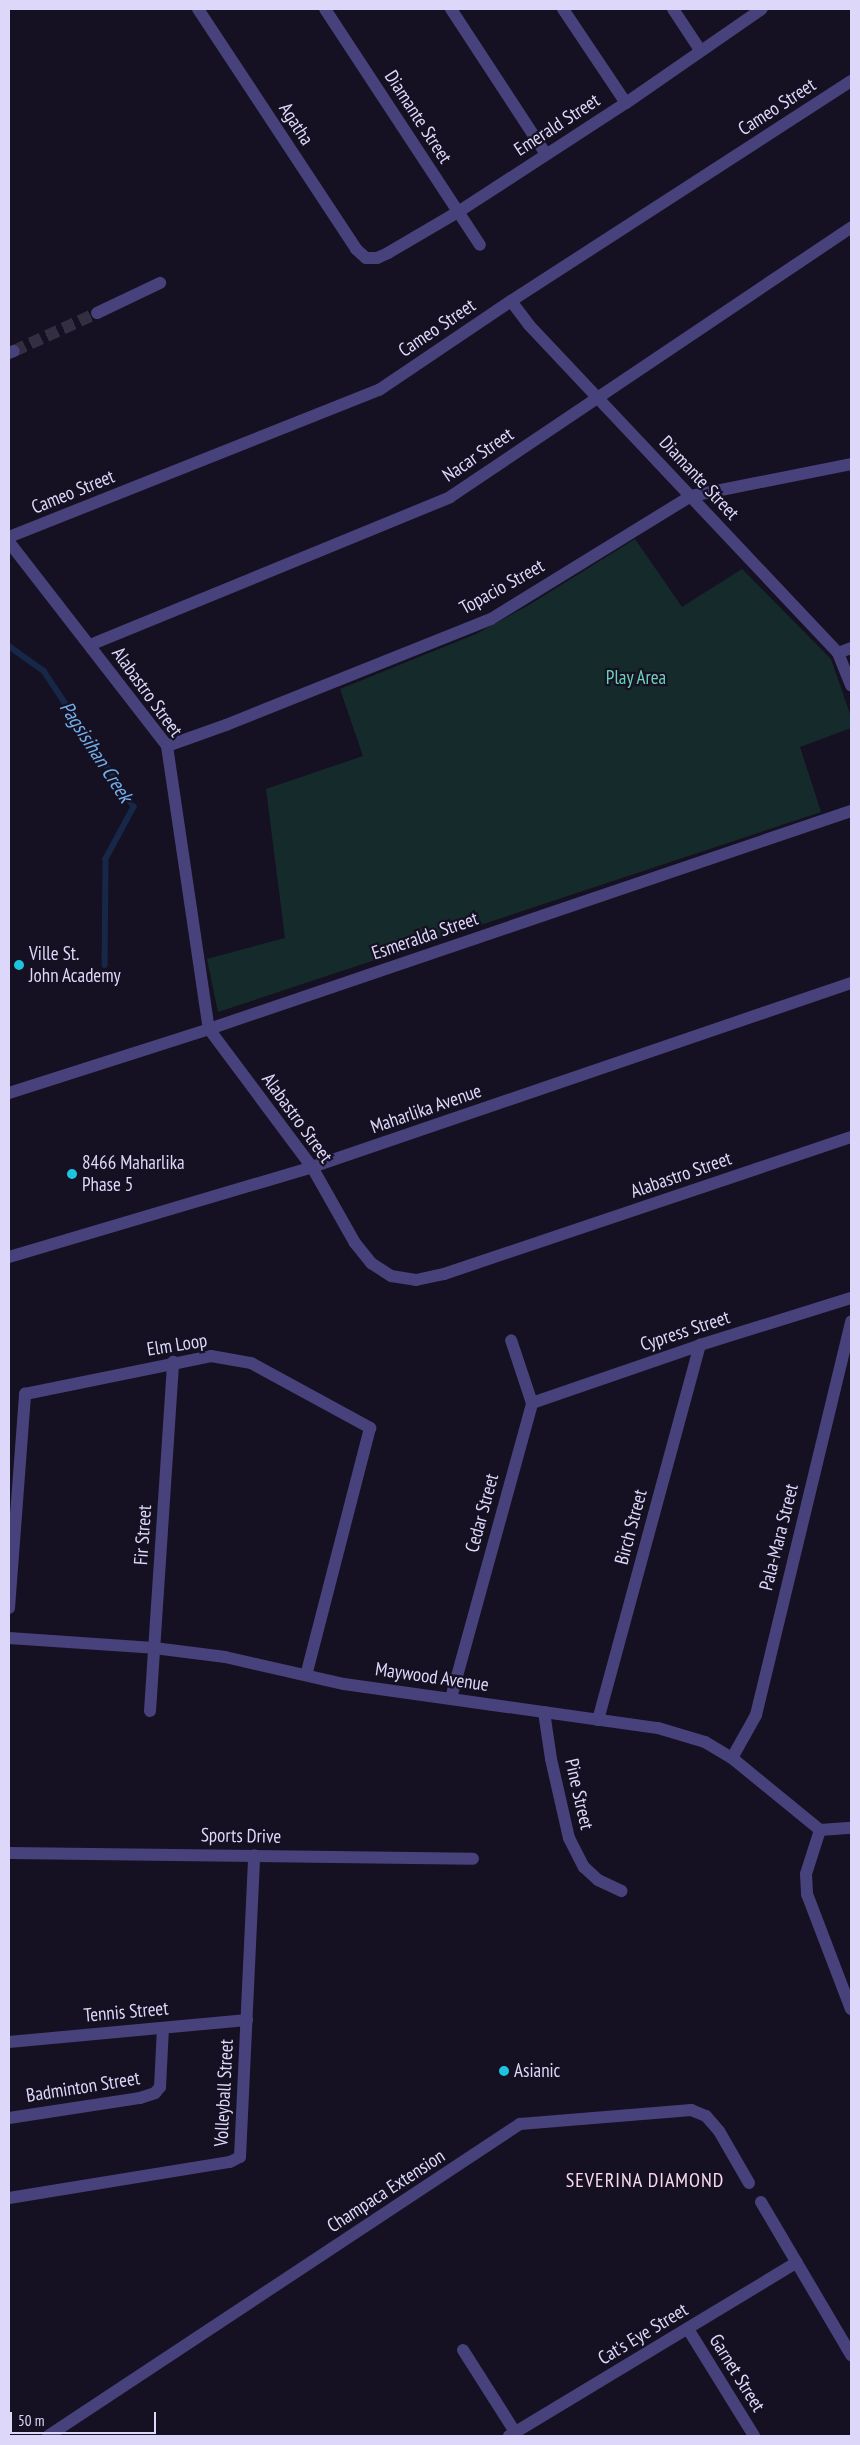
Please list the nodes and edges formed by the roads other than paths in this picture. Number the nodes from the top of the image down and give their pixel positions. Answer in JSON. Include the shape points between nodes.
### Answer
{"nodes":[{"id":1,"x":198,"y":9,"type":"edge"},
{"id":2,"x":325,"y":9,"type":"edge"},
{"id":3,"x":451,"y":9,"type":"edge"},
{"id":4,"x":563,"y":9,"type":"edge"},
{"id":5,"x":673,"y":9,"type":"edge"},
{"id":6,"x":762,"y":9,"type":"edge"},
{"id":7,"x":700,"y":50,"type":"junction"},
{"id":8,"x":851,"y":81,"type":"edge"},
{"id":9,"x":626,"y":103,"type":"junction"},
{"id":10,"x":546,"y":154,"type":"junction"},
{"id":11,"x":458,"y":212,"type":"junction"},
{"id":12,"x":851,"y":228,"type":"edge"},
{"id":13,"x":480,"y":246,"type":"dead end"},
{"id":14,"x":366,"y":258,"type":"joint"},
{"id":15,"x":160,"y":284,"type":"dead end"},
{"id":16,"x":511,"y":301,"type":"junction"},
{"id":17,"x":97,"y":313,"type":"tunnel mouth"},
{"id":18,"x":598,"y":398,"type":"junction"},
{"id":19,"x":851,"y":464,"type":"edge"},
{"id":20,"x":691,"y":496,"type":"junction"},
{"id":21,"x":9,"y":538,"type":"edge"},
{"id":22,"x":9,"y":542,"type":"edge"},
{"id":23,"x":90,"y":645,"type":"junction"},
{"id":24,"x":851,"y":648,"type":"edge"},
{"id":25,"x":838,"y":653,"type":"junction"},
{"id":26,"x":851,"y":685,"type":"edge"},
{"id":27,"x":167,"y":746,"type":"junction"},
{"id":28,"x":851,"y":811,"type":"edge"},
{"id":29,"x":851,"y":983,"type":"edge"},
{"id":30,"x":210,"y":1029,"type":"junction"},
{"id":31,"x":9,"y":1093,"type":"edge"},
{"id":32,"x":851,"y":1137,"type":"edge"},
{"id":33,"x":312,"y":1168,"type":"junction"},
{"id":34,"x":9,"y":1257,"type":"edge"},
{"id":35,"x":851,"y":1298,"type":"edge"},
{"id":36,"x":851,"y":1321,"type":"edge"},
{"id":37,"x":511,"y":1340,"type":"dead end"},
{"id":38,"x":700,"y":1344,"type":"junction"},
{"id":39,"x":174,"y":1362,"type":"junction"},
{"id":40,"x":532,"y":1403,"type":"junction"},
{"id":41,"x":9,"y":1608,"type":"edge"},
{"id":42,"x":9,"y":1638,"type":"edge"},
{"id":43,"x":154,"y":1648,"type":"junction"},
{"id":44,"x":306,"y":1675,"type":"junction"},
{"id":45,"x":451,"y":1698,"type":"junction"},
{"id":46,"x":150,"y":1711,"type":"dead end"},
{"id":47,"x":544,"y":1712,"type":"junction"},
{"id":48,"x":598,"y":1720,"type":"junction"},
{"id":49,"x":732,"y":1758,"type":"junction"},
{"id":50,"x":851,"y":1828,"type":"edge"},
{"id":51,"x":820,"y":1830,"type":"junction"},
{"id":52,"x":9,"y":1853,"type":"edge"},
{"id":53,"x":254,"y":1855,"type":"junction"},
{"id":54,"x":473,"y":1859,"type":"dead end"},
{"id":55,"x":622,"y":1891,"type":"dead end"},
{"id":56,"x":851,"y":2008,"type":"edge"},
{"id":57,"x":246,"y":2020,"type":"junction"},
{"id":58,"x":163,"y":2028,"type":"junction"},
{"id":59,"x":9,"y":2042,"type":"edge"},
{"id":60,"x":9,"y":2118,"type":"edge"},
{"id":61,"x":750,"y":2183,"type":"dead end"},
{"id":62,"x":9,"y":2198,"type":"edge"},
{"id":63,"x":761,"y":2202,"type":"dead end"},
{"id":64,"x":797,"y":2262,"type":"junction"},
{"id":65,"x":688,"y":2329,"type":"junction"},
{"id":66,"x":463,"y":2350,"type":"dead end"},
{"id":67,"x":851,"y":2355,"type":"edge"},
{"id":68,"x":512,"y":2434,"type":"edge"},
{"id":69,"x":48,"y":2436,"type":"edge"},
{"id":70,"x":754,"y":2436,"type":"edge"}],
"edges":[{"from":1,"to":14,"type":"street","name":"Agatha","via":[[356,249]]},
{"from":2,"to":11,"type":"street","name":"Diamante Street"},
{"from":3,"to":10,"type":"street"},
{"from":4,"to":9,"type":"street"},
{"from":5,"to":7,"type":"street"},
{"from":6,"to":7,"type":"street","name":"Emerald Street"},
{"from":7,"to":9,"type":"street","name":"Emerald Street"},
{"from":8,"to":16,"type":"street","name":"Cameo Street"},
{"from":9,"to":10,"type":"street","name":"Emerald Street"},
{"from":10,"to":11,"type":"street","name":"Emerald Street"},
{"from":11,"to":13,"type":"street","name":"Diamante Street"},
{"from":11,"to":14,"type":"street","name":"Emerald Street","via":[[388,253]]},
{"from":12,"to":18,"type":"street","name":"Nacar Street"},
{"from":15,"to":17,"type":"street"},
{"from":16,"to":18,"type":"street","name":"Diamante Street","via":[[529,325]]},
{"from":16,"to":21,"type":"street","name":"Cameo Street","via":[[379,390]]},
{"from":18,"to":20,"type":"street","name":"Diamante Street"},
{"from":18,"to":23,"type":"street","name":"Nacar Street","via":[[450,497]]},
{"from":19,"to":20,"type":"street","name":"Topacio Street"},
{"from":20,"to":25,"type":"street","name":"Diamante Street"},
{"from":20,"to":27,"type":"street","name":"Topacio Street","via":[[491,619]]},
{"from":22,"to":23,"type":"street","name":"Alabastro Street"},
{"from":23,"to":27,"type":"street","name":"Alabastro Street"},
{"from":24,"to":25,"type":"street"},
{"from":25,"to":26,"type":"street","name":"Diamante Street"},
{"from":27,"to":30,"type":"street","name":"Alabastro Street"},
{"from":28,"to":30,"type":"street","name":"Esmeralda Street"},
{"from":29,"to":33,"type":"street","name":"Maharlika Avenue"},
{"from":30,"to":31,"type":"street","name":"Esmeralda Street"},
{"from":30,"to":33,"type":"street","name":"Alabastro Street"},
{"from":32,"to":33,"type":"street","name":"Alabastro Street","via":[[444,1274],[416,1280],[391,1276],[371,1263],[355,1243]]},
{"from":33,"to":34,"type":"street","name":"Maharlika Avenue"},
{"from":35,"to":38,"type":"street","name":"Cypress Street"},
{"from":36,"to":49,"type":"street","name":"Pala-Mara Street","via":[[756,1715]]},
{"from":37,"to":40,"type":"street"},
{"from":38,"to":40,"type":"street","name":"Cypress Street"},
{"from":38,"to":48,"type":"street","name":"Birch Street"},
{"from":39,"to":41,"type":"street","name":"Elm Loop","via":[[25,1394]]},
{"from":39,"to":43,"type":"street","name":"Fir Street"},
{"from":39,"to":44,"type":"street","name":"Elm Loop","via":[[211,1356],[251,1362],[370,1428]]},
{"from":40,"to":45,"type":"street","name":"Cedar Street"},
{"from":42,"to":43,"type":"street","name":"Maywood Avenue"},
{"from":43,"to":44,"type":"street","name":"Maywood Avenue","via":[[225,1657]]},
{"from":43,"to":46,"type":"street","name":"Fir Street"},
{"from":44,"to":45,"type":"street","name":"Maywood Avenue","via":[[344,1684]]},
{"from":45,"to":47,"type":"street","name":"Maywood Avenue"},
{"from":47,"to":48,"type":"street","name":"Maywood Avenue"},
{"from":47,"to":55,"type":"street","name":"Pine Street","via":[[569,1838],[584,1866],[598,1880]]},
{"from":48,"to":49,"type":"street","name":"Maywood Avenue","via":[[658,1728],[705,1742]]},
{"from":49,"to":51,"type":"street","name":"Maywood Avenue"},
{"from":50,"to":51,"type":"street"},
{"from":51,"to":56,"type":"street","via":[[806,1874],[807,1894]]},
{"from":52,"to":53,"type":"street","name":"Sports Drive"},
{"from":53,"to":54,"type":"street","name":"Sports Drive"},
{"from":53,"to":57,"type":"street","name":"Volleyball Street"},
{"from":57,"to":58,"type":"street","name":"Tennis Street"},
{"from":57,"to":62,"type":"street","name":"Volleyball Street","via":[[240,2157],[230,2162]]},
{"from":58,"to":59,"type":"street","name":"Tennis Street"},
{"from":58,"to":60,"type":"street","name":"Badminton Street","via":[[160,2087],[155,2094]]},
{"from":61,"to":69,"type":"street","name":"Champaca Extension","via":[[719,2131],[706,2116],[691,2110],[520,2124]]},
{"from":63,"to":64,"type":"street"},
{"from":64,"to":65,"type":"street","name":"Cat's Eye Street"},
{"from":64,"to":67,"type":"street"},
{"from":65,"to":68,"type":"street","name":"Cat's Eye Street"},
{"from":65,"to":70,"type":"street","name":"Garnet Street"},
{"from":66,"to":68,"type":"street"}]}
